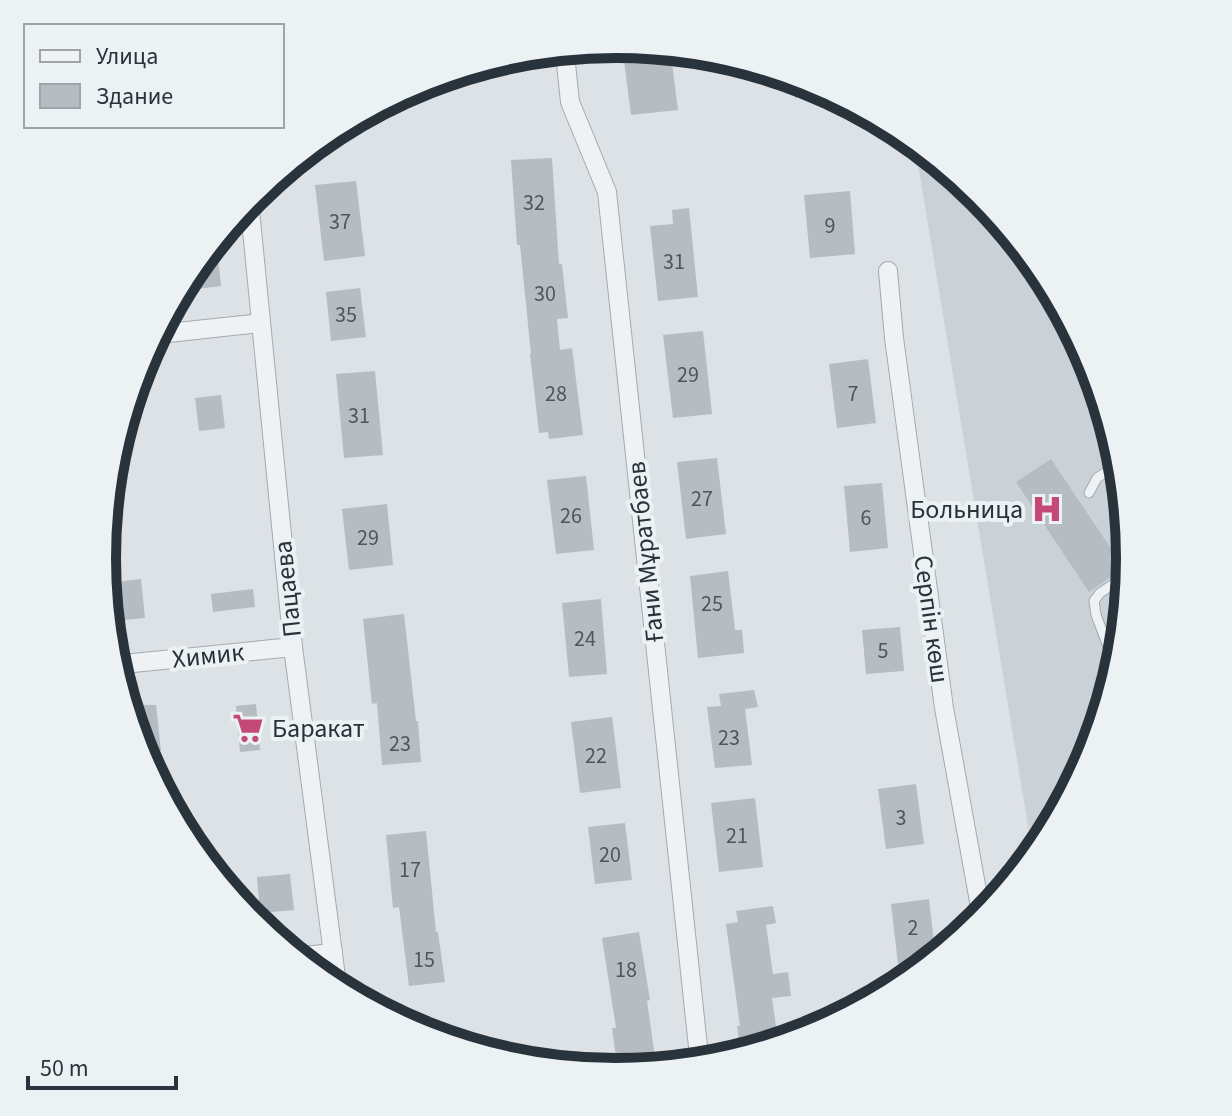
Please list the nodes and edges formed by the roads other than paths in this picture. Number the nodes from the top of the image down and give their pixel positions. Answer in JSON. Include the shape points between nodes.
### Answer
{"nodes":[{"id":1,"x":566,"y":61,"type":"edge"},
{"id":2,"x":251,"y":216,"type":"edge"},
{"id":3,"x":888,"y":271,"type":"dead end"},
{"id":4,"x":261,"y":323,"type":"junction"},
{"id":5,"x":170,"y":333,"type":"edge"},
{"id":6,"x":1108,"y":471,"type":"edge"},
{"id":7,"x":1089,"y":493,"type":"dead end"},
{"id":8,"x":1115,"y":583,"type":"edge"},
{"id":9,"x":1108,"y":646,"type":"edge"},
{"id":10,"x":293,"y":647,"type":"junction"},
{"id":11,"x":128,"y":664,"type":"edge"},
{"id":12,"x":979,"y":902,"type":"edge"},
{"id":13,"x":333,"y":953,"type":"junction"},
{"id":14,"x":312,"y":955,"type":"edge"},
{"id":15,"x":335,"y":972,"type":"edge"},
{"id":16,"x":698,"y":1051,"type":"edge"}],
"edges":[{"from":1,"to":16,"type":"street","name":"Ғани Мұратбаев","via":[[570,102],[607,192]]},
{"from":2,"to":4,"type":"street","name":"Пацаева"},
{"from":3,"to":12,"type":"street","name":"Серпін көш","via":[[944,708]]},
{"from":4,"to":5,"type":"street"},
{"from":4,"to":10,"type":"street","name":"Пацаева"},
{"from":6,"to":7,"type":"lane"},
{"from":8,"to":9,"type":"lane","via":[[1094,601]]},
{"from":10,"to":11,"type":"street","name":"Химик"},
{"from":10,"to":13,"type":"street","name":"Пацаева"},
{"from":13,"to":14,"type":"street"},
{"from":13,"to":15,"type":"street","name":"Пацаева"}]}
